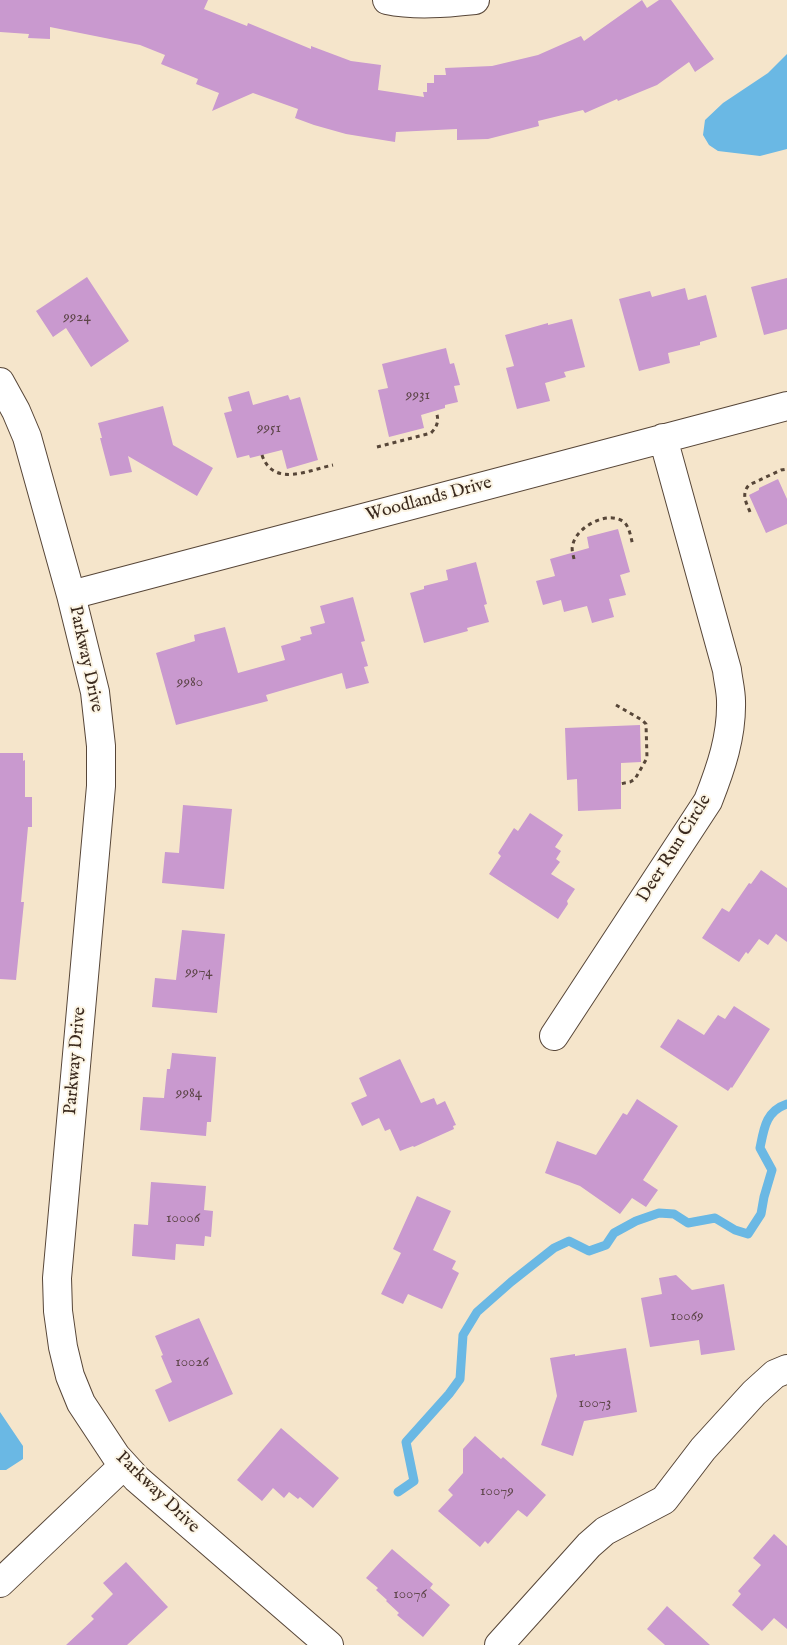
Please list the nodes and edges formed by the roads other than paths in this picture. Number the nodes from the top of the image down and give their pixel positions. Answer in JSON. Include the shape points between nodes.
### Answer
{"nodes":[{"id":1,"x":387,"y":0,"type":"edge"},
{"id":2,"x":475,"y":0,"type":"edge"},
{"id":3,"x":0,"y":382,"type":"edge"},
{"id":4,"x":787,"y":406,"type":"edge"},
{"id":5,"x":663,"y":438,"type":"junction"},
{"id":6,"x":71,"y":595,"type":"junction"},
{"id":7,"x":554,"y":1036,"type":"dead end"},
{"id":8,"x":787,"y":1369,"type":"edge"},
{"id":9,"x":124,"y":1465,"type":"junction"},
{"id":10,"x":0,"y":1583,"type":"edge"},
{"id":11,"x":329,"y":1645,"type":"edge"},
{"id":12,"x":499,"y":1645,"type":"edge"}],
"edges":[{"from":1,"to":2,"type":"street","via":[[437,4]]},
{"from":3,"to":6,"type":"street","name":"Parkway Drive","via":[[27,437]]},
{"from":4,"to":5,"type":"street","name":"Woodlands Drive"},
{"from":5,"to":6,"type":"street","name":"Woodlands Drive"},
{"from":5,"to":7,"type":"street","name":"Deer Run Circle","via":[[727,670],[731,701],[729,737],[708,801]]},
{"from":6,"to":9,"type":"street","name":"Parkway Drive","via":[[95,692],[101,746],[101,786],[56,1278],[58,1311],[70,1376],[81,1404]]},
{"from":8,"to":12,"type":"street","via":[[775,1374],[754,1393],[703,1449],[664,1500],[605,1532],[589,1545]]},
{"from":9,"to":10,"type":"street"},
{"from":9,"to":11,"type":"street","name":"Parkway Drive","via":[[144,1486]]}]}
